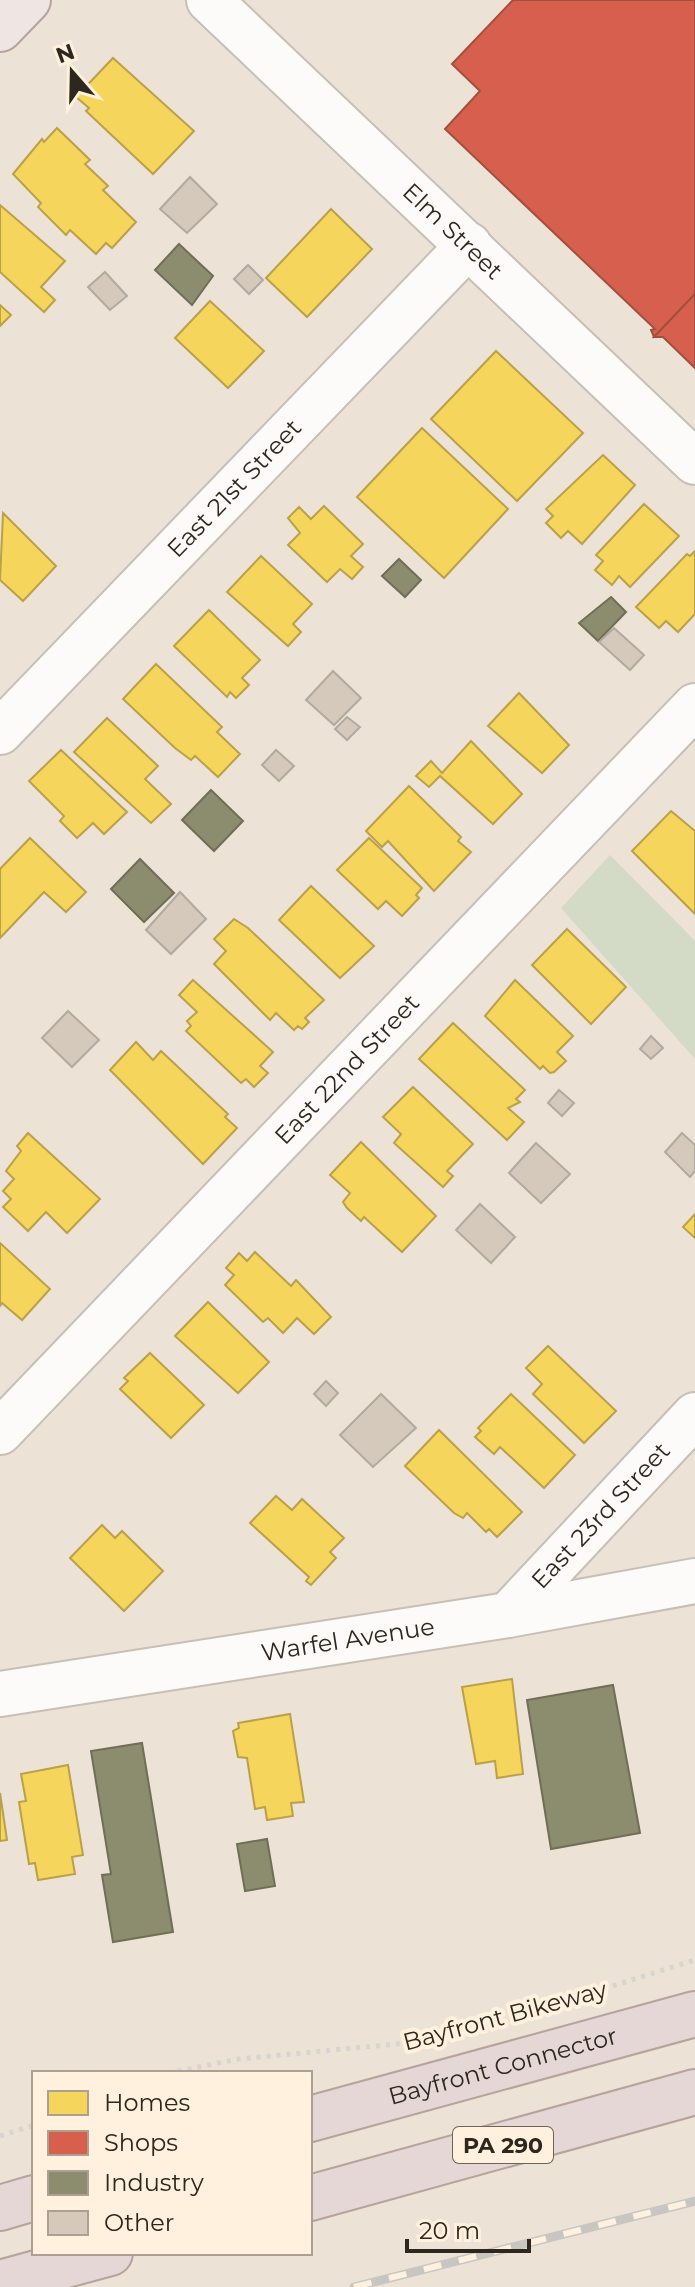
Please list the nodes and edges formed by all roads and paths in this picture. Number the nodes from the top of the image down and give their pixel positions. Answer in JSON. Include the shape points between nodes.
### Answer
{"nodes":[{"id":1,"x":28,"y":0,"type":"edge"},
{"id":2,"x":209,"y":0,"type":"edge"},
{"id":3,"x":0,"y":29,"type":"edge"},
{"id":4,"x":469,"y":245,"type":"junction"},
{"id":5,"x":695,"y":462,"type":"edge"},
{"id":6,"x":695,"y":706,"type":"edge"},
{"id":7,"x":0,"y":732,"type":"edge"},
{"id":8,"x":695,"y":1415,"type":"edge"},
{"id":9,"x":0,"y":1432,"type":"edge"},
{"id":10,"x":695,"y":1581,"type":"edge"},
{"id":11,"x":508,"y":1615,"type":"junction"},
{"id":12,"x":0,"y":1694,"type":"edge"},
{"id":13,"x":695,"y":1960,"type":"edge"},
{"id":14,"x":551,"y":2005,"type":"dead end"},
{"id":15,"x":695,"y":2014,"type":"edge"},
{"id":16,"x":421,"y":2041,"type":"dead end"},
{"id":17,"x":178,"y":2071,"type":"edge"},
{"id":18,"x":695,"y":2092,"type":"edge"},
{"id":19,"x":312,"y":2118,"type":"edge"},
{"id":20,"x":32,"y":2126,"type":"edge"},
{"id":21,"x":0,"y":2136,"type":"edge"},
{"id":22,"x":312,"y":2197,"type":"edge"},
{"id":23,"x":32,"y":2199,"type":"edge"},
{"id":24,"x":0,"y":2208,"type":"edge"},
{"id":25,"x":103,"y":2255,"type":"edge"},
{"id":26,"x":0,"y":2283,"type":"edge"}],
"edges":[{"from":1,"to":3,"type":"main road"},
{"from":2,"to":4,"type":"street","name":"Elm Street"},
{"from":4,"to":5,"type":"street","name":"Elm Street"},
{"from":4,"to":7,"type":"street","name":"East 21st Street"},
{"from":6,"to":9,"type":"street","name":"East 22nd Street"},
{"from":8,"to":11,"type":"street","name":"East 23rd Street"},
{"from":10,"to":11,"type":"street","name":"Warfel Avenue"},
{"from":11,"to":12,"type":"street","name":"Warfel Avenue"},
{"from":13,"to":14,"type":"path","name":"Bayfront Bikeway"},
{"from":15,"to":19,"type":"highway","name":"Bayfront Connector"},
{"from":16,"to":17,"type":"path","name":"Bayfront Bikeway","via":[[239,2059]]},
{"from":18,"to":22,"type":"highway","number":"PA 290"},
{"from":20,"to":21,"type":"path"},
{"from":23,"to":24,"type":"highway"},
{"from":25,"to":26,"type":"highway"}]}
